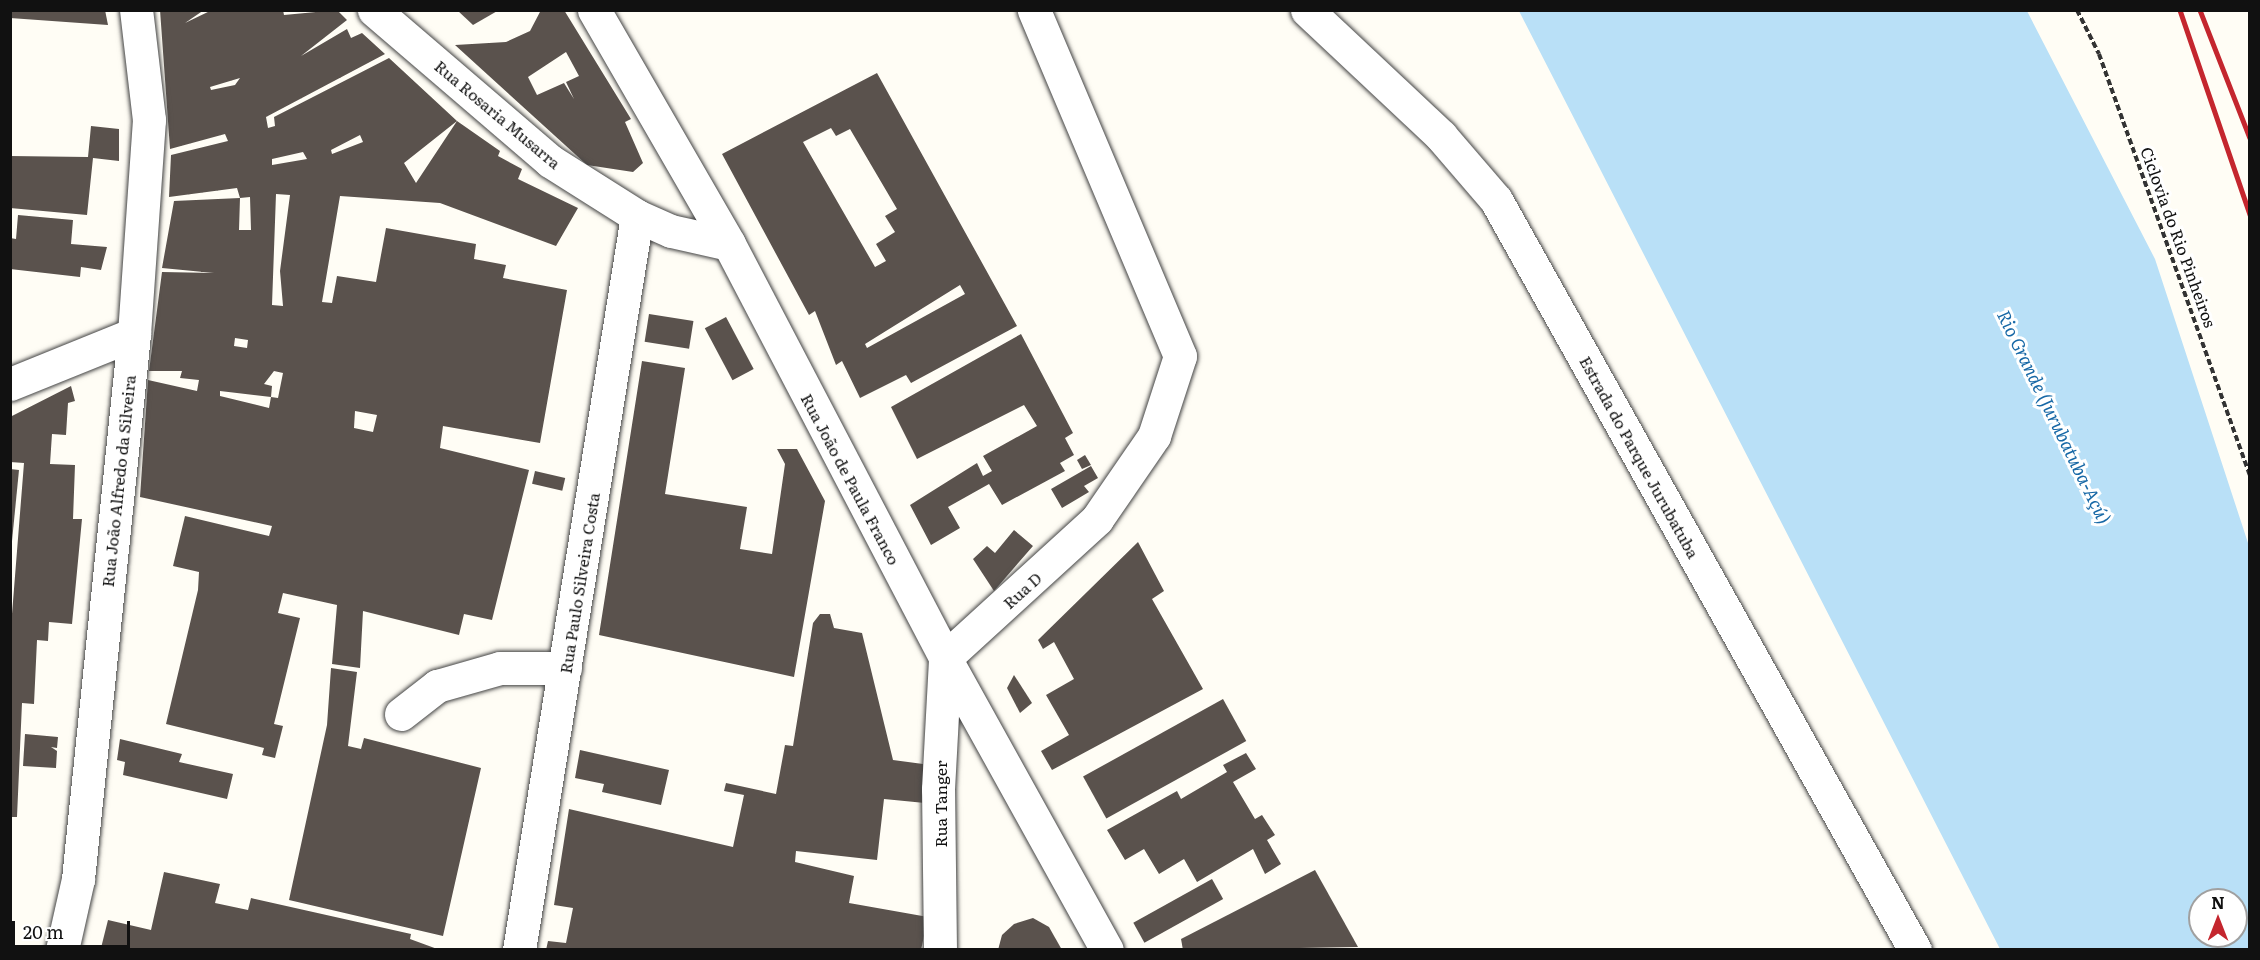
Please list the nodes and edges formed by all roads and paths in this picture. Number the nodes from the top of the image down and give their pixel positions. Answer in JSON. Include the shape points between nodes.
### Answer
{"nodes":[{"id":1,"x":136,"y":10,"type":"edge"},
{"id":2,"x":374,"y":10,"type":"edge"},
{"id":3,"x":594,"y":10,"type":"edge"},
{"id":4,"x":1034,"y":10,"type":"edge"},
{"id":5,"x":1307,"y":10,"type":"edge"},
{"id":6,"x":2076,"y":10,"type":"edge"},
{"id":7,"x":637,"y":216,"type":"junction"},
{"id":8,"x":729,"y":244,"type":"junction"},
{"id":9,"x":134,"y":334,"type":"junction"},
{"id":10,"x":10,"y":384,"type":"edge"},
{"id":11,"x":2250,"y":475,"type":"edge"},
{"id":12,"x":945,"y":658,"type":"junction"},
{"id":13,"x":566,"y":668,"type":"junction"},
{"id":14,"x":401,"y":714,"type":"dead end"},
{"id":15,"x":62,"y":950,"type":"edge"},
{"id":16,"x":519,"y":950,"type":"edge"},
{"id":17,"x":940,"y":950,"type":"edge"},
{"id":18,"x":1107,"y":950,"type":"edge"},
{"id":19,"x":1916,"y":950,"type":"edge"}],
"edges":[{"from":1,"to":9,"type":"street","name":"Rua João Alfredo da Silveira","via":[[149,120]]},
{"from":2,"to":7,"type":"street","name":"Rua Rosaria Musarra","via":[[550,161]]},
{"from":3,"to":8,"type":"street","name":"Rua João de Paula Franco"},
{"from":4,"to":12,"type":"street","name":"Rua D","via":[[1180,356],[1154,436],[1097,519]]},
{"from":5,"to":19,"type":"street","name":"Estrada do Parque Jurubatuba","via":[[1441,136],[1496,200]]},
{"from":6,"to":11,"type":"path","name":"Ciclovia do Rio Pinheiros","via":[[2104,65]]},
{"from":7,"to":8,"type":"street","name":"Rua Rosaria Musarra","via":[[671,231]]},
{"from":7,"to":13,"type":"street","name":"Rua Paulo Silveira Costa"},
{"from":8,"to":12,"type":"street","name":"Rua João de Paula Franco"},
{"from":9,"to":10,"type":"street"},
{"from":9,"to":15,"type":"street","name":"Rua João Alfredo da Silveira","via":[[78,879]]},
{"from":12,"to":17,"type":"street","name":"Rua Tanger","via":[[938,789]]},
{"from":12,"to":18,"type":"street","name":"Rua João de Paula Franco"},
{"from":13,"to":14,"type":"street","via":[[500,668],[437,686]]},
{"from":13,"to":16,"type":"street","name":"Rua Paulo Silveira Costa"}]}
